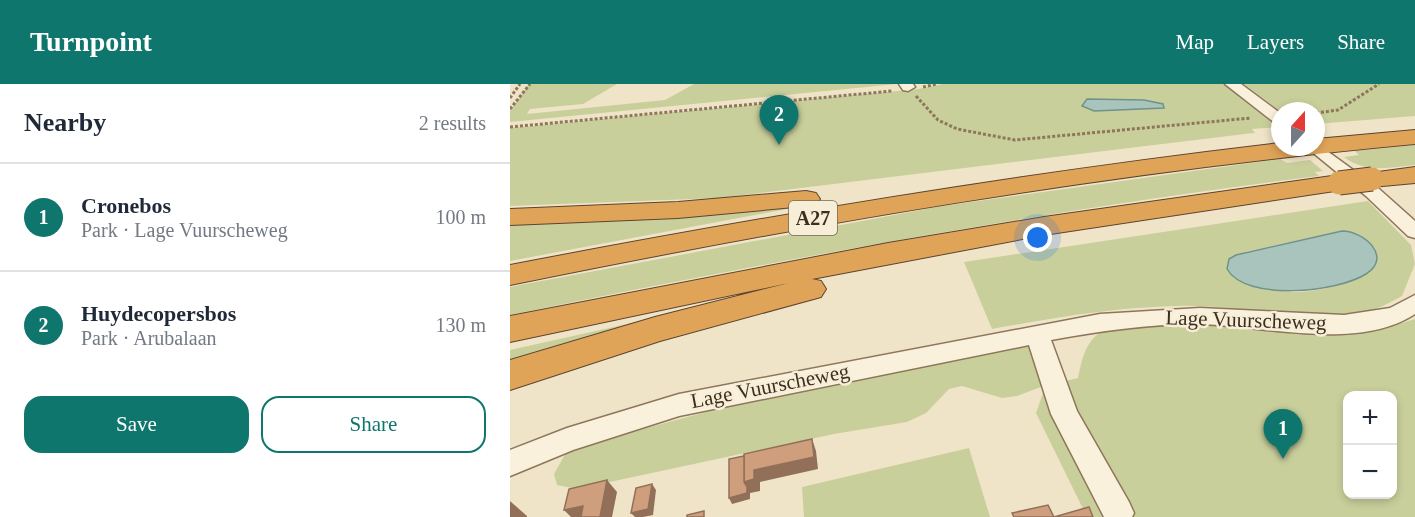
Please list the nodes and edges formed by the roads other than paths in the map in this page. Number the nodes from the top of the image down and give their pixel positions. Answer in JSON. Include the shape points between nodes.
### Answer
{"nodes":[{"id":1,"x":1232,"y":84,"type":"edge"},
{"id":2,"x":1271,"y":113,"type":"edge"},
{"id":3,"x":1415,"y":136,"type":"edge"},
{"id":4,"x":1325,"y":146,"type":"edge"},
{"id":5,"x":1271,"y":152,"type":"edge"},
{"id":6,"x":1325,"y":156,"type":"edge"},
{"id":7,"x":1118,"y":170,"type":"junction"},
{"id":8,"x":1415,"y":175,"type":"edge"},
{"id":9,"x":510,"y":217,"type":"edge"},
{"id":10,"x":1100,"y":218,"type":"junction"},
{"id":11,"x":1415,"y":232,"type":"edge"},
{"id":12,"x":510,"y":274,"type":"edge"},
{"id":13,"x":1415,"y":303,"type":"edge"},
{"id":14,"x":510,"y":329,"type":"edge"},
{"id":15,"x":1037,"y":334,"type":"junction"},
{"id":16,"x":510,"y":375,"type":"edge"},
{"id":17,"x":510,"y":463,"type":"edge"},
{"id":18,"x":1118,"y":513,"type":"dead end"}],
"edges":[{"from":1,"to":2,"type":"street"},
{"from":3,"to":4,"type":"highway","number":"A27"},
{"from":5,"to":7,"type":"highway","number":"A27"},
{"from":6,"to":11,"type":"street"},
{"from":7,"to":9,"type":"highway","number":"A27","via":[[1027,175],[717,207]]},
{"from":7,"to":12,"type":"highway","number":"A27","via":[[818,217]]},
{"from":8,"to":10,"type":"highway","number":"A27","bridge":true},
{"from":10,"to":14,"type":"highway","number":"A27","via":[[888,253]]},
{"from":10,"to":16,"type":"highway","number":"A27","via":[[1041,239],[800,291]]},
{"from":13,"to":15,"type":"street","name":"Lage Vuurscheweg","via":[[1393,317],[1357,324],[1149,317]]},
{"from":15,"to":17,"type":"street","name":"Lage Vuurscheweg","via":[[679,405],[567,440]]},
{"from":15,"to":18,"type":"street","via":[[1065,414]]}]}
